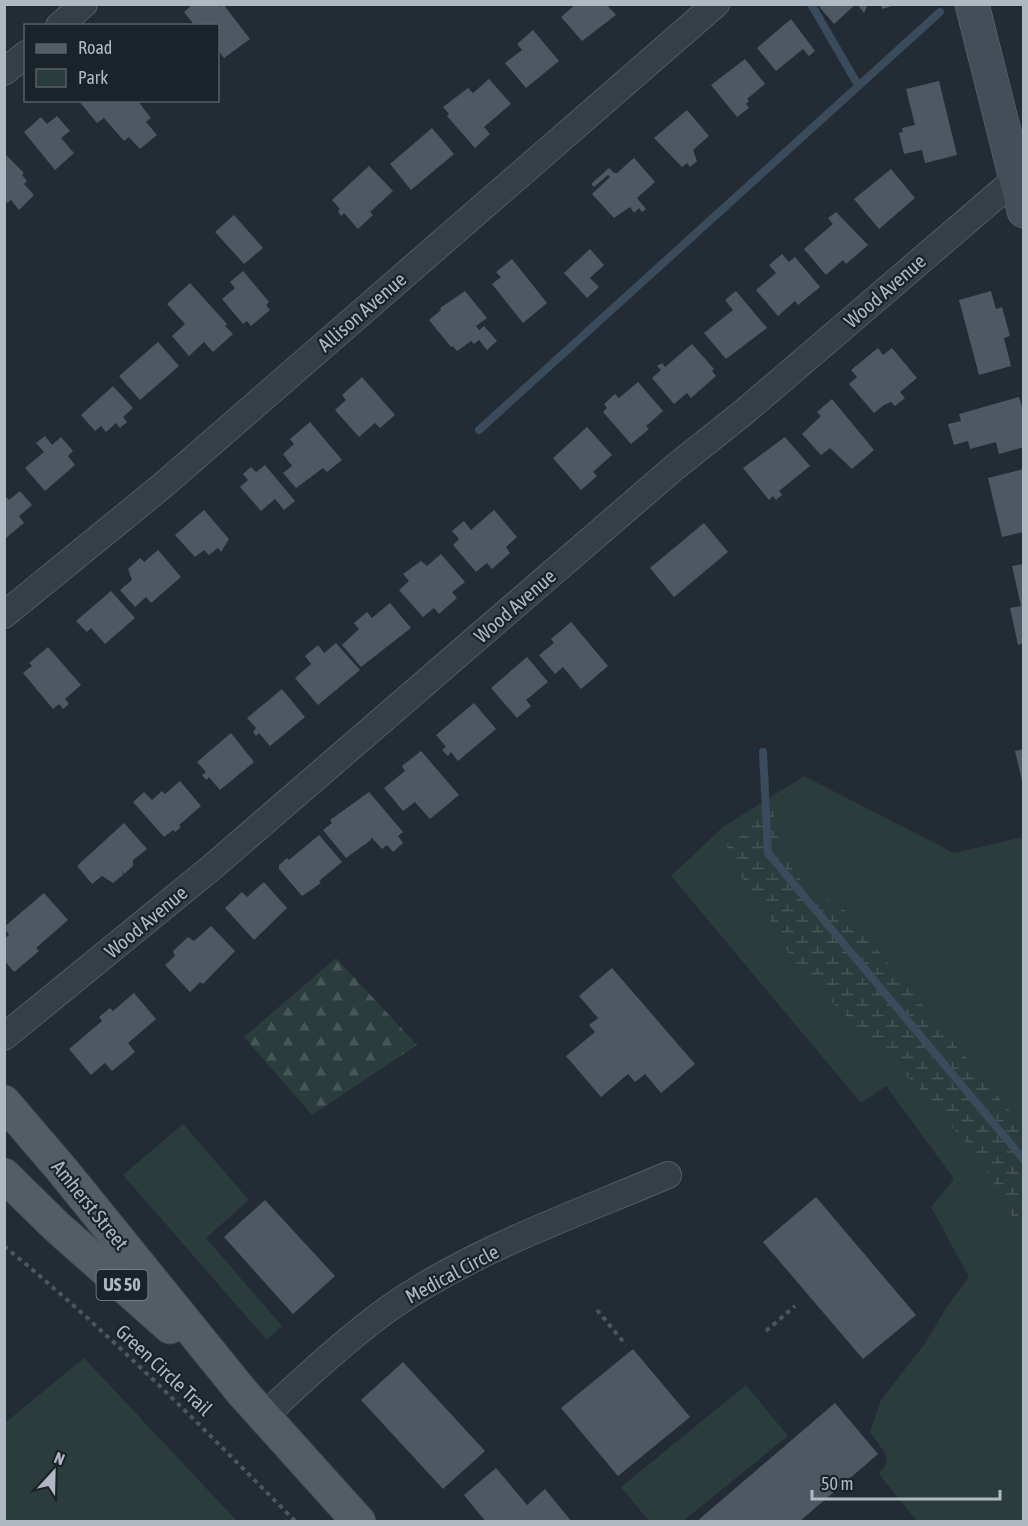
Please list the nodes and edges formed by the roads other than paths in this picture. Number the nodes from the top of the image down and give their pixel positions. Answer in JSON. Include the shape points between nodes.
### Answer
{"nodes":[{"id":1,"x":84,"y":4,"type":"edge"},
{"id":2,"x":716,"y":4,"type":"edge"},
{"id":3,"x":972,"y":4,"type":"edge"},
{"id":4,"x":61,"y":24,"type":"edge"},
{"id":5,"x":24,"y":56,"type":"edge"},
{"id":6,"x":4,"y":72,"type":"edge"},
{"id":7,"x":1019,"y":176,"type":"edge"},
{"id":8,"x":1023,"y":211,"type":"edge"},
{"id":9,"x":4,"y":615,"type":"edge"},
{"id":10,"x":4,"y":1037,"type":"edge"},
{"id":11,"x":4,"y":1102,"type":"edge"},
{"id":12,"x":4,"y":1175,"type":"edge"},
{"id":13,"x":668,"y":1175,"type":"dead end"},
{"id":14,"x":253,"y":1404,"type":"junction"},
{"id":15,"x":359,"y":1521,"type":"edge"}],
"edges":[{"from":1,"to":4,"type":"street"},
{"from":2,"to":9,"type":"street","name":"Allison Avenue","via":[[162,486]]},
{"from":3,"to":7,"type":"street"},
{"from":5,"to":6,"type":"street"},
{"from":7,"to":8,"type":"street"},
{"from":7,"to":10,"type":"street","name":"Wood Avenue","via":[[211,868]]},
{"from":11,"to":14,"type":"main road","name":"Amherst Street","number":"US 50"},
{"from":12,"to":14,"type":"main road","name":"Amherst Street","number":"US 50"},
{"from":13,"to":14,"type":"street","name":"Medical Circle","via":[[446,1274],[390,1308]]},
{"from":14,"to":15,"type":"main road","name":"Amherst Street","number":"US 50"}]}
